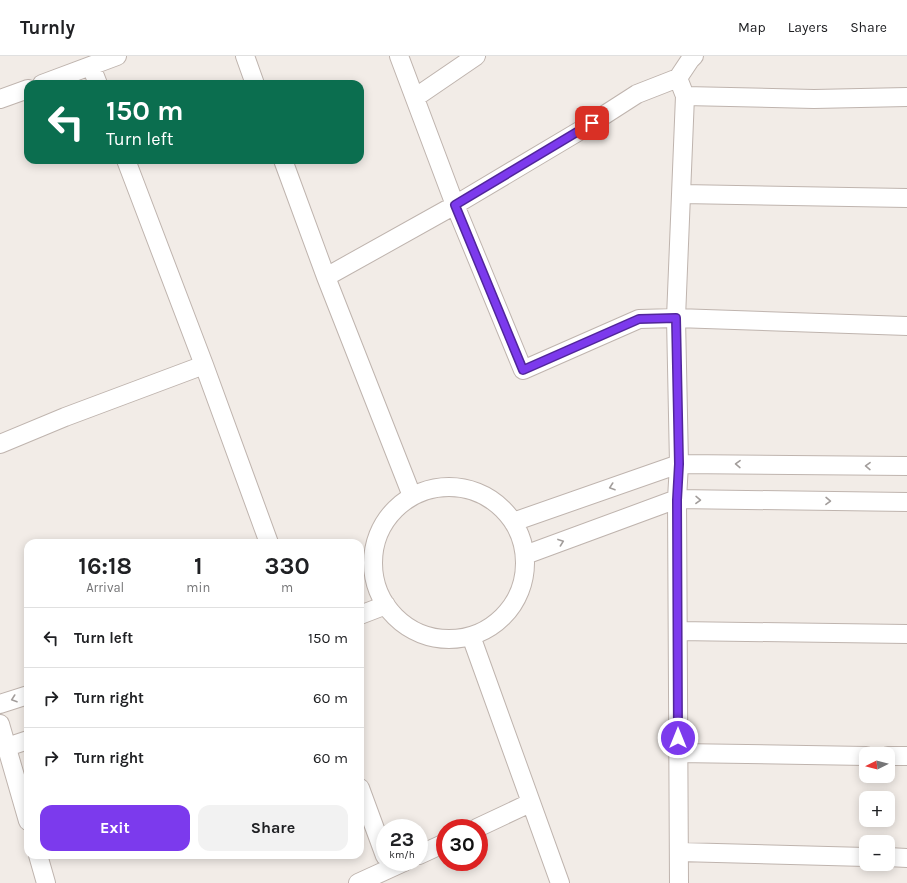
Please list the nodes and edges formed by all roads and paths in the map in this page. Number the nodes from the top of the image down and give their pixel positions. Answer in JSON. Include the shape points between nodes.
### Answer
{"nodes":[{"id":1,"x":117,"y":56,"type":"edge"},
{"id":2,"x":246,"y":56,"type":"edge"},
{"id":3,"x":399,"y":56,"type":"edge"},
{"id":4,"x":476,"y":56,"type":"edge"},
{"id":5,"x":694,"y":56,"type":"edge"},
{"id":6,"x":91,"y":66,"type":"junction"},
{"id":7,"x":678,"y":78,"type":"junction"},
{"id":8,"x":53,"y":80,"type":"edge"},
{"id":9,"x":96,"y":80,"type":"edge"},
{"id":10,"x":254,"y":80,"type":"edge"},
{"id":11,"x":24,"y":90,"type":"edge"},
{"id":12,"x":685,"y":96,"type":"junction"},
{"id":13,"x":416,"y":97,"type":"junction"},
{"id":14,"x":907,"y":98,"type":"edge"},
{"id":15,"x":0,"y":99,"type":"edge"},
{"id":16,"x":128,"y":164,"type":"edge"},
{"id":17,"x":284,"y":164,"type":"edge"},
{"id":18,"x":682,"y":194,"type":"junction"},
{"id":19,"x":907,"y":198,"type":"edge"},
{"id":20,"x":455,"y":205,"type":"junction"},
{"id":21,"x":326,"y":277,"type":"junction"},
{"id":22,"x":676,"y":318,"type":"junction"},
{"id":23,"x":907,"y":326,"type":"edge"},
{"id":24,"x":204,"y":365,"type":"junction"},
{"id":25,"x":0,"y":444,"type":"edge"},
{"id":26,"x":679,"y":464,"type":"junction"},
{"id":27,"x":907,"y":466,"type":"edge"},
{"id":28,"x":412,"y":496,"type":"junction"},
{"id":29,"x":677,"y":500,"type":"junction"},
{"id":30,"x":907,"y":502,"type":"edge"},
{"id":31,"x":513,"y":522,"type":"junction"},
{"id":32,"x":268,"y":539,"type":"edge"},
{"id":33,"x":525,"y":556,"type":"junction"},
{"id":34,"x":367,"y":568,"type":"edge"},
{"id":35,"x":386,"y":605,"type":"junction"},
{"id":36,"x":364,"y":613,"type":"edge"},
{"id":37,"x":678,"y":631,"type":"junction"},
{"id":38,"x":907,"y":634,"type":"edge"},
{"id":39,"x":471,"y":636,"type":"junction"},
{"id":40,"x":24,"y":696,"type":"edge"},
{"id":41,"x":0,"y":704,"type":"edge"},
{"id":42,"x":0,"y":724,"type":"edge"},
{"id":43,"x":24,"y":741,"type":"edge"},
{"id":44,"x":7,"y":747,"type":"junction"},
{"id":45,"x":678,"y":753,"type":"junction"},
{"id":46,"x":859,"y":756,"type":"edge"},
{"id":47,"x":895,"y":756,"type":"edge"},
{"id":48,"x":907,"y":756,"type":"edge"},
{"id":49,"x":364,"y":798,"type":"edge"},
{"id":50,"x":530,"y":803,"type":"junction"},
{"id":51,"x":24,"y":807,"type":"edge"},
{"id":52,"x":488,"y":823,"type":"edge"},
{"id":53,"x":376,"y":827,"type":"edge"},
{"id":54,"x":679,"y":852,"type":"junction"},
{"id":55,"x":859,"y":857,"type":"edge"},
{"id":56,"x":895,"y":857,"type":"edge"},
{"id":57,"x":907,"y":858,"type":"edge"},
{"id":58,"x":39,"y":859,"type":"edge"},
{"id":59,"x":382,"y":871,"type":"edge"},
{"id":60,"x":46,"y":883,"type":"edge"},
{"id":61,"x":358,"y":883,"type":"edge"},
{"id":62,"x":560,"y":883,"type":"edge"},
{"id":63,"x":679,"y":883,"type":"edge"}],
"edges":[{"from":1,"to":6,"type":"street"},
{"from":2,"to":10,"type":"street"},
{"from":3,"to":13,"type":"street"},
{"from":4,"to":13,"type":"street"},
{"from":5,"to":7,"type":"street"},
{"from":6,"to":8,"type":"street"},
{"from":6,"to":9,"type":"street"},
{"from":7,"to":12,"type":"street"},
{"from":7,"to":20,"type":"street","via":[[637,94]]},
{"from":11,"to":15,"type":"street"},
{"from":12,"to":14,"type":"street"},
{"from":12,"to":18,"type":"street"},
{"from":13,"to":20,"type":"street"},
{"from":16,"to":24,"type":"street"},
{"from":17,"to":21,"type":"street"},
{"from":18,"to":19,"type":"street"},
{"from":18,"to":22,"type":"street"},
{"from":20,"to":21,"type":"street"},
{"from":20,"to":22,"type":"street","via":[[523,370],[639,319]]},
{"from":21,"to":28,"type":"street"},
{"from":22,"to":23,"type":"street"},
{"from":22,"to":26,"type":"street"},
{"from":24,"to":25,"type":"street"},
{"from":24,"to":32,"type":"street"},
{"from":27,"to":26,"type":"street","one_way":true},
{"from":26,"to":29,"type":"street"},
{"from":26,"to":31,"type":"street","one_way":true},
{"from":28,"to":31,"type":"street","via":[[439,487],[467,489],[481,493],[493,501]]},
{"from":28,"to":34,"type":"street","via":[[400,504],[383,525]]},
{"from":29,"to":30,"type":"street","one_way":true},
{"from":33,"to":29,"type":"street","one_way":true},
{"from":29,"to":37,"type":"street"},
{"from":31,"to":33,"type":"street","via":[[523,544]]},
{"from":33,"to":39,"type":"street","via":[[523,582],[512,606],[494,624]]},
{"from":34,"to":35,"type":"street","via":[[375,579]]},
{"from":35,"to":36,"type":"street"},
{"from":35,"to":39,"type":"street","via":[[405,625],[416,632],[443,639]]},
{"from":37,"to":38,"type":"street"},
{"from":37,"to":45,"type":"street"},
{"from":39,"to":50,"type":"street"},
{"from":40,"to":41,"type":"street","one_way":true},
{"from":42,"to":44,"type":"street"},
{"from":43,"to":44,"type":"street"},
{"from":44,"to":51,"type":"street"},
{"from":45,"to":46,"type":"street"},
{"from":45,"to":54,"type":"street"},
{"from":47,"to":48,"type":"street"},
{"from":49,"to":53,"type":"street"},
{"from":50,"to":52,"type":"street"},
{"from":50,"to":62,"type":"street"},
{"from":54,"to":55,"type":"street"},
{"from":54,"to":63,"type":"street"},
{"from":56,"to":57,"type":"street"},
{"from":58,"to":60,"type":"street"},
{"from":59,"to":61,"type":"street"}]}
